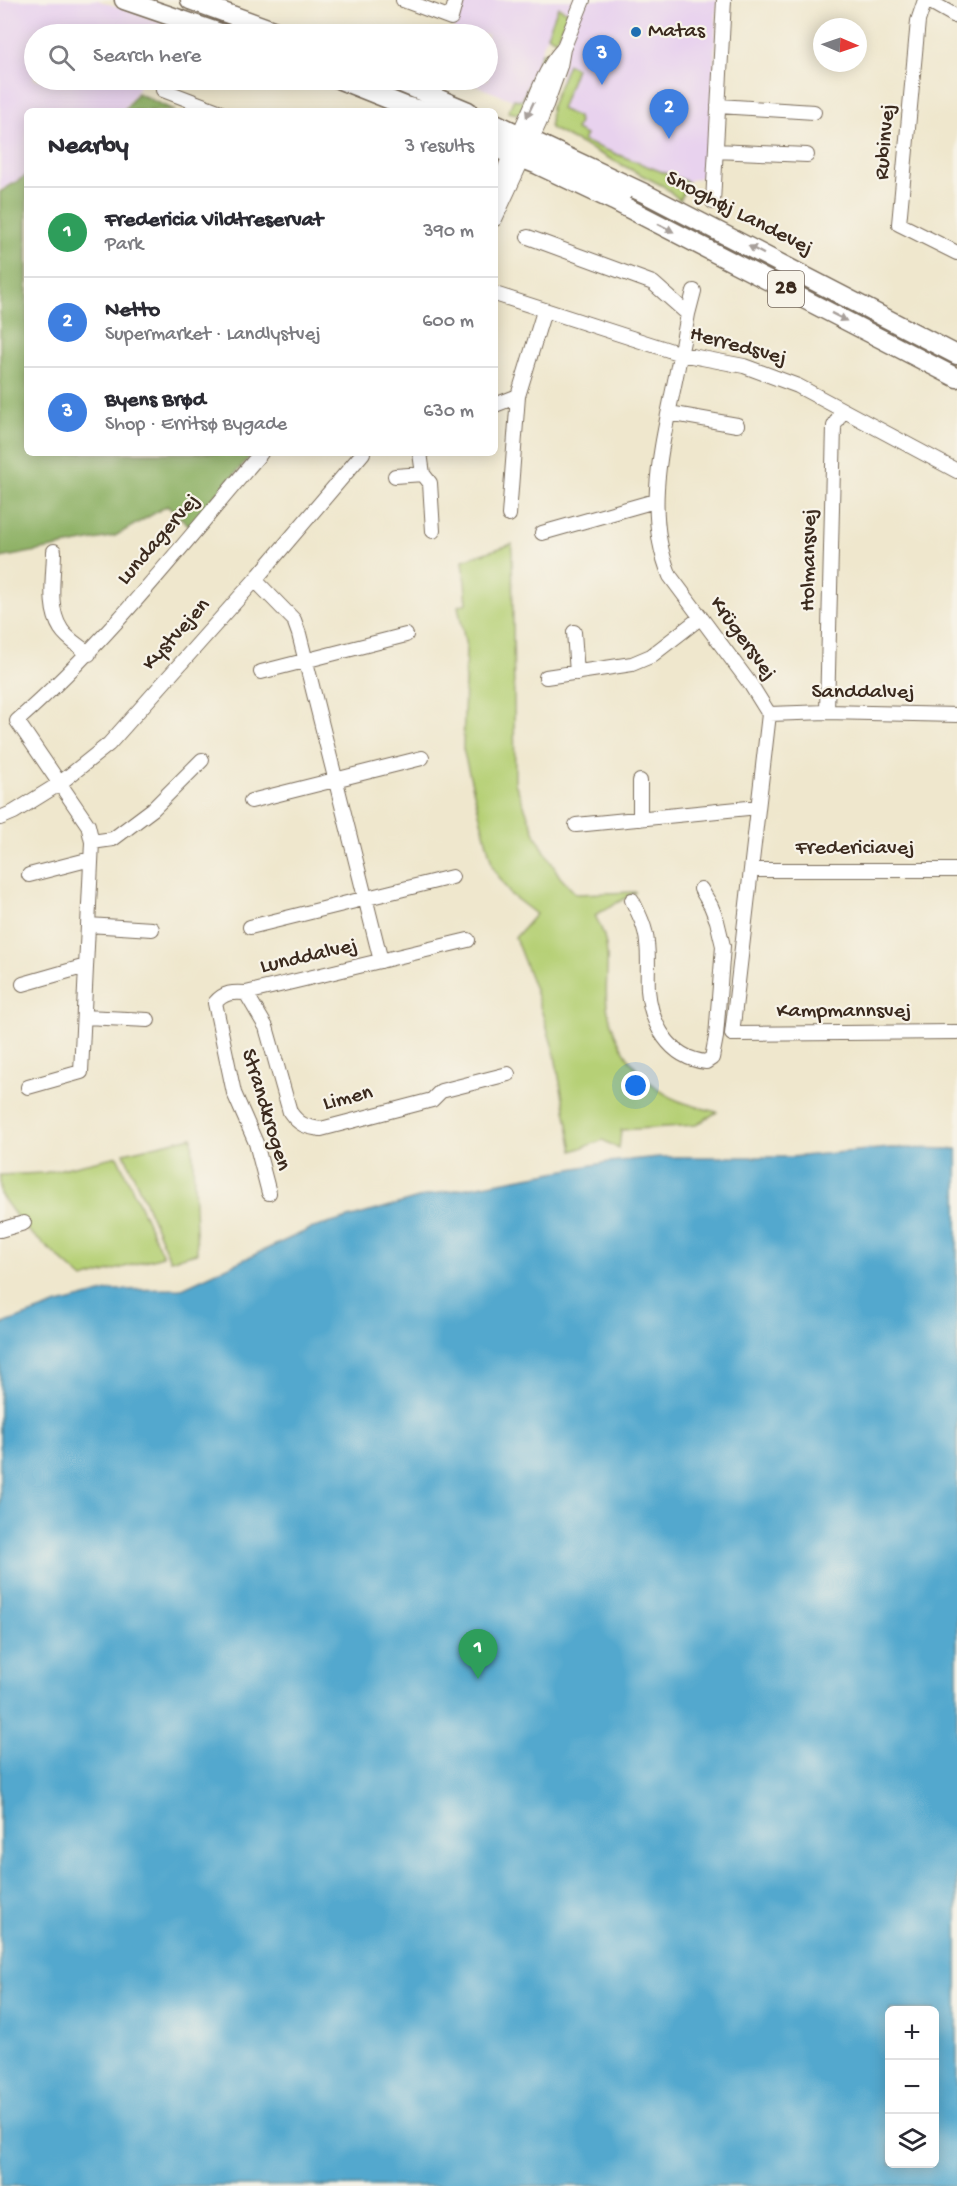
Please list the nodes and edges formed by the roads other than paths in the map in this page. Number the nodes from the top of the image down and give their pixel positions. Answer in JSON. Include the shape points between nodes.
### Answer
{"nodes":[{"id":1,"x":124,"y":0,"type":"edge"},
{"id":2,"x":190,"y":0,"type":"edge"},
{"id":3,"x":403,"y":0,"type":"edge"},
{"id":4,"x":456,"y":0,"type":"edge"},
{"id":5,"x":583,"y":0,"type":"edge"},
{"id":6,"x":724,"y":0,"type":"edge"},
{"id":7,"x":926,"y":0,"type":"edge"},
{"id":8,"x":957,"y":17,"type":"edge"},
{"id":9,"x":194,"y":24,"type":"edge"},
{"id":10,"x":256,"y":24,"type":"edge"},
{"id":11,"x":163,"y":90,"type":"dead end"},
{"id":12,"x":366,"y":90,"type":"edge"},
{"id":13,"x":418,"y":90,"type":"edge"},
{"id":14,"x":718,"y":106,"type":"junction"},
{"id":15,"x":409,"y":107,"type":"edge"},
{"id":16,"x":210,"y":108,"type":"edge"},
{"id":17,"x":461,"y":108,"type":"edge"},
{"id":18,"x":814,"y":112,"type":"dead end"},
{"id":19,"x":498,"y":126,"type":"edge"},
{"id":20,"x":498,"y":138,"type":"edge"},
{"id":21,"x":517,"y":147,"type":"edge"},
{"id":22,"x":716,"y":151,"type":"junction"},
{"id":23,"x":807,"y":155,"type":"dead end"},
{"id":24,"x":498,"y":190,"type":"edge"},
{"id":25,"x":713,"y":202,"type":"dead end"},
{"id":26,"x":498,"y":209,"type":"edge"},
{"id":27,"x":528,"y":237,"type":"dead end"},
{"id":28,"x":957,"y":253,"type":"edge"},
{"id":29,"x":694,"y":291,"type":"dead end"},
{"id":30,"x":498,"y":295,"type":"edge"},
{"id":31,"x":544,"y":311,"type":"junction"},
{"id":32,"x":688,"y":314,"type":"junction"},
{"id":33,"x":681,"y":354,"type":"junction"},
{"id":34,"x":957,"y":355,"type":"edge"},
{"id":35,"x":957,"y":378,"type":"edge"},
{"id":36,"x":518,"y":396,"type":"junction"},
{"id":37,"x":498,"y":404,"type":"edge"},
{"id":38,"x":842,"y":411,"type":"junction"},
{"id":39,"x":669,"y":412,"type":"junction"},
{"id":40,"x":736,"y":425,"type":"dead end"},
{"id":41,"x":258,"y":456,"type":"edge"},
{"id":42,"x":360,"y":456,"type":"edge"},
{"id":43,"x":420,"y":456,"type":"edge"},
{"id":44,"x":957,"y":471,"type":"edge"},
{"id":45,"x":423,"y":474,"type":"junction"},
{"id":46,"x":395,"y":476,"type":"dead end"},
{"id":47,"x":655,"y":501,"type":"junction"},
{"id":48,"x":509,"y":515,"type":"dead end"},
{"id":49,"x":433,"y":531,"type":"dead end"},
{"id":50,"x":542,"y":533,"type":"dead end"},
{"id":51,"x":54,"y":551,"type":"dead end"},
{"id":52,"x":255,"y":580,"type":"junction"},
{"id":53,"x":700,"y":618,"type":"junction"},
{"id":54,"x":574,"y":632,"type":"dead end"},
{"id":55,"x":405,"y":635,"type":"dead end"},
{"id":56,"x":89,"y":654,"type":"junction"},
{"id":57,"x":306,"y":661,"type":"junction"},
{"id":58,"x":261,"y":672,"type":"dead end"},
{"id":59,"x":578,"y":673,"type":"junction"},
{"id":60,"x":546,"y":677,"type":"dead end"},
{"id":61,"x":827,"y":712,"type":"junction"},
{"id":62,"x":769,"y":714,"type":"junction"},
{"id":63,"x":957,"y":715,"type":"edge"},
{"id":64,"x":422,"y":759,"type":"dead end"},
{"id":65,"x":202,"y":760,"type":"dead end"},
{"id":66,"x":336,"y":780,"type":"junction"},
{"id":67,"x":640,"y":781,"type":"dead end"},
{"id":68,"x":59,"y":784,"type":"junction"},
{"id":69,"x":251,"y":801,"type":"dead end"},
{"id":70,"x":758,"y":807,"type":"junction"},
{"id":71,"x":0,"y":818,"type":"edge"},
{"id":72,"x":640,"y":819,"type":"junction"},
{"id":73,"x":576,"y":825,"type":"dead end"},
{"id":74,"x":92,"y":842,"type":"junction"},
{"id":75,"x":91,"y":859,"type":"junction"},
{"id":76,"x":753,"y":870,"type":"junction"},
{"id":77,"x":957,"y":870,"type":"edge"},
{"id":78,"x":29,"y":875,"type":"dead end"},
{"id":79,"x":452,"y":877,"type":"dead end"},
{"id":80,"x":701,"y":889,"type":"dead end"},
{"id":81,"x":366,"y":898,"type":"junction"},
{"id":82,"x":632,"y":900,"type":"dead end"},
{"id":83,"x":88,"y":925,"type":"junction"},
{"id":84,"x":250,"y":927,"type":"dead end"},
{"id":85,"x":152,"y":929,"type":"dead end"},
{"id":86,"x":468,"y":940,"type":"dead end"},
{"id":87,"x":743,"y":944,"type":"junction"},
{"id":88,"x":723,"y":946,"type":"junction"},
{"id":89,"x":381,"y":961,"type":"junction"},
{"id":90,"x":86,"y":966,"type":"junction"},
{"id":91,"x":23,"y":984,"type":"dead end"},
{"id":92,"x":246,"y":993,"type":"junction"},
{"id":93,"x":85,"y":1017,"type":"junction"},
{"id":94,"x":148,"y":1020,"type":"dead end"},
{"id":95,"x":957,"y":1032,"type":"edge"},
{"id":96,"x":732,"y":1034,"type":"joint"},
{"id":97,"x":508,"y":1074,"type":"dead end"},
{"id":98,"x":28,"y":1087,"type":"dead end"},
{"id":99,"x":269,"y":1193,"type":"dead end"},
{"id":100,"x":24,"y":1223,"type":"dead end"},
{"id":101,"x":0,"y":1230,"type":"edge"}],
"edges":[{"from":1,"to":9,"type":"main road"},
{"from":2,"to":10,"type":"main road"},
{"from":3,"to":4,"type":"street","via":[[451,18]]},
{"from":5,"to":21,"type":"street","via":[[560,66]]},
{"from":6,"to":14,"type":"street"},
{"from":7,"to":8,"type":"street"},
{"from":7,"to":28,"type":"street","name":"Rubinvej","via":[[918,21],[899,224]]},
{"from":11,"to":16,"type":"street"},
{"from":12,"to":15,"type":"main road"},
{"from":13,"to":17,"type":"main road"},
{"from":14,"to":18,"type":"street"},
{"from":14,"to":22,"type":"street"},
{"from":19,"to":21,"type":"main road","name":"Snoghøj Landevej","number":"28"},
{"from":20,"to":21,"type":"street"},
{"from":21,"to":24,"type":"street"},
{"from":21,"to":26,"type":"street"},
{"from":34,"to":21,"type":"main road","name":"Snoghøj Landevej","number":"28","one_way":true,"via":[[664,203]]},
{"from":21,"to":35,"type":"main road","name":"Snoghøj Landevej","number":"28","one_way":true,"via":[[547,169]]},
{"from":22,"to":23,"type":"street"},
{"from":22,"to":25,"type":"street"},
{"from":27,"to":32,"type":"street","via":[[653,283]]},
{"from":29,"to":32,"type":"street","name":"Krügersvej"},
{"from":30,"to":31,"type":"street","name":"Herredsvej"},
{"from":31,"to":33,"type":"street","name":"Herredsvej"},
{"from":31,"to":36,"type":"street"},
{"from":32,"to":33,"type":"street","name":"Krügersvej"},
{"from":33,"to":38,"type":"street","name":"Herredsvej","via":[[775,376]]},
{"from":33,"to":39,"type":"street","name":"Krügersvej"},
{"from":36,"to":37,"type":"street"},
{"from":36,"to":48,"type":"street"},
{"from":38,"to":44,"type":"street","name":"Herredsvej"},
{"from":38,"to":61,"type":"street","name":"Holmansvej","via":[[834,426]]},
{"from":39,"to":40,"type":"street"},
{"from":39,"to":47,"type":"street","name":"Krügersvej"},
{"from":41,"to":56,"type":"street","name":"Lundagervej"},
{"from":42,"to":52,"type":"street","name":"Kystvejen"},
{"from":43,"to":45,"type":"street"},
{"from":45,"to":46,"type":"street"},
{"from":45,"to":49,"type":"street","via":[[430,483]]},
{"from":47,"to":50,"type":"street"},
{"from":47,"to":53,"type":"street","name":"Krügersvej","via":[[661,556],[670,576]]},
{"from":51,"to":56,"type":"street","via":[[56,619],[61,630]]},
{"from":52,"to":57,"type":"street","name":"Lunddalvej","via":[[294,620]]},
{"from":52,"to":68,"type":"street","name":"Kystvejen","via":[[109,744]]},
{"from":53,"to":59,"type":"street","via":[[651,656],[632,664]]},
{"from":53,"to":62,"type":"street","name":"Krügersvej","via":[[752,685]]},
{"from":54,"to":59,"type":"street"},
{"from":55,"to":57,"type":"street"},
{"from":56,"to":68,"type":"street","name":"Lundagervej","via":[[17,721]]},
{"from":57,"to":58,"type":"street"},
{"from":57,"to":66,"type":"street","name":"Lunddalvej"},
{"from":59,"to":60,"type":"street"},
{"from":61,"to":62,"type":"street","name":"Sanddalvej"},
{"from":61,"to":63,"type":"street","name":"Sanddalvej"},
{"from":62,"to":70,"type":"street","name":"Krügersvej"},
{"from":64,"to":66,"type":"street"},
{"from":65,"to":74,"type":"street","via":[[153,808],[113,839]]},
{"from":66,"to":69,"type":"street"},
{"from":66,"to":81,"type":"street","name":"Lunddalvej"},
{"from":67,"to":72,"type":"street"},
{"from":68,"to":71,"type":"street","name":"Kystvejen"},
{"from":68,"to":74,"type":"street","via":[[88,825]]},
{"from":70,"to":72,"type":"street"},
{"from":70,"to":76,"type":"street","name":"Krügersvej"},
{"from":72,"to":73,"type":"street"},
{"from":74,"to":75,"type":"street"},
{"from":75,"to":78,"type":"street"},
{"from":75,"to":83,"type":"street"},
{"from":76,"to":77,"type":"street","name":"Fredericiavej"},
{"from":76,"to":87,"type":"street","name":"Krügersvej"},
{"from":79,"to":81,"type":"street","name":"Lunddalvej"},
{"from":80,"to":88,"type":"street","via":[[717,921]]},
{"from":81,"to":84,"type":"street","name":"Lunddalvej"},
{"from":81,"to":89,"type":"street","name":"Lunddalvej"},
{"from":82,"to":88,"type":"street","via":[[643,922],[648,990],[656,1025],[673,1047],[697,1061],[712,1058]]},
{"from":83,"to":85,"type":"street"},
{"from":83,"to":90,"type":"street"},
{"from":86,"to":89,"type":"street","name":"Lunddalvej"},
{"from":87,"to":88,"type":"street"},
{"from":87,"to":96,"type":"street","name":"Krügersvej"},
{"from":89,"to":92,"type":"street","name":"Lunddalvej"},
{"from":90,"to":91,"type":"street"},
{"from":90,"to":93,"type":"street"},
{"from":92,"to":97,"type":"street","name":"Limen","via":[[266,1027],[290,1112],[297,1123],[309,1128],[321,1129],[432,1100],[441,1091]]},
{"from":92,"to":99,"type":"street","name":"Strandkrogen","via":[[221,996],[215,1003],[216,1012],[234,1093],[256,1143]]},
{"from":93,"to":94,"type":"street"},
{"from":93,"to":98,"type":"street","via":[[81,1072]]},
{"from":95,"to":96,"type":"street","name":"Kampmannsvej"},
{"from":100,"to":101,"type":"street"}]}
